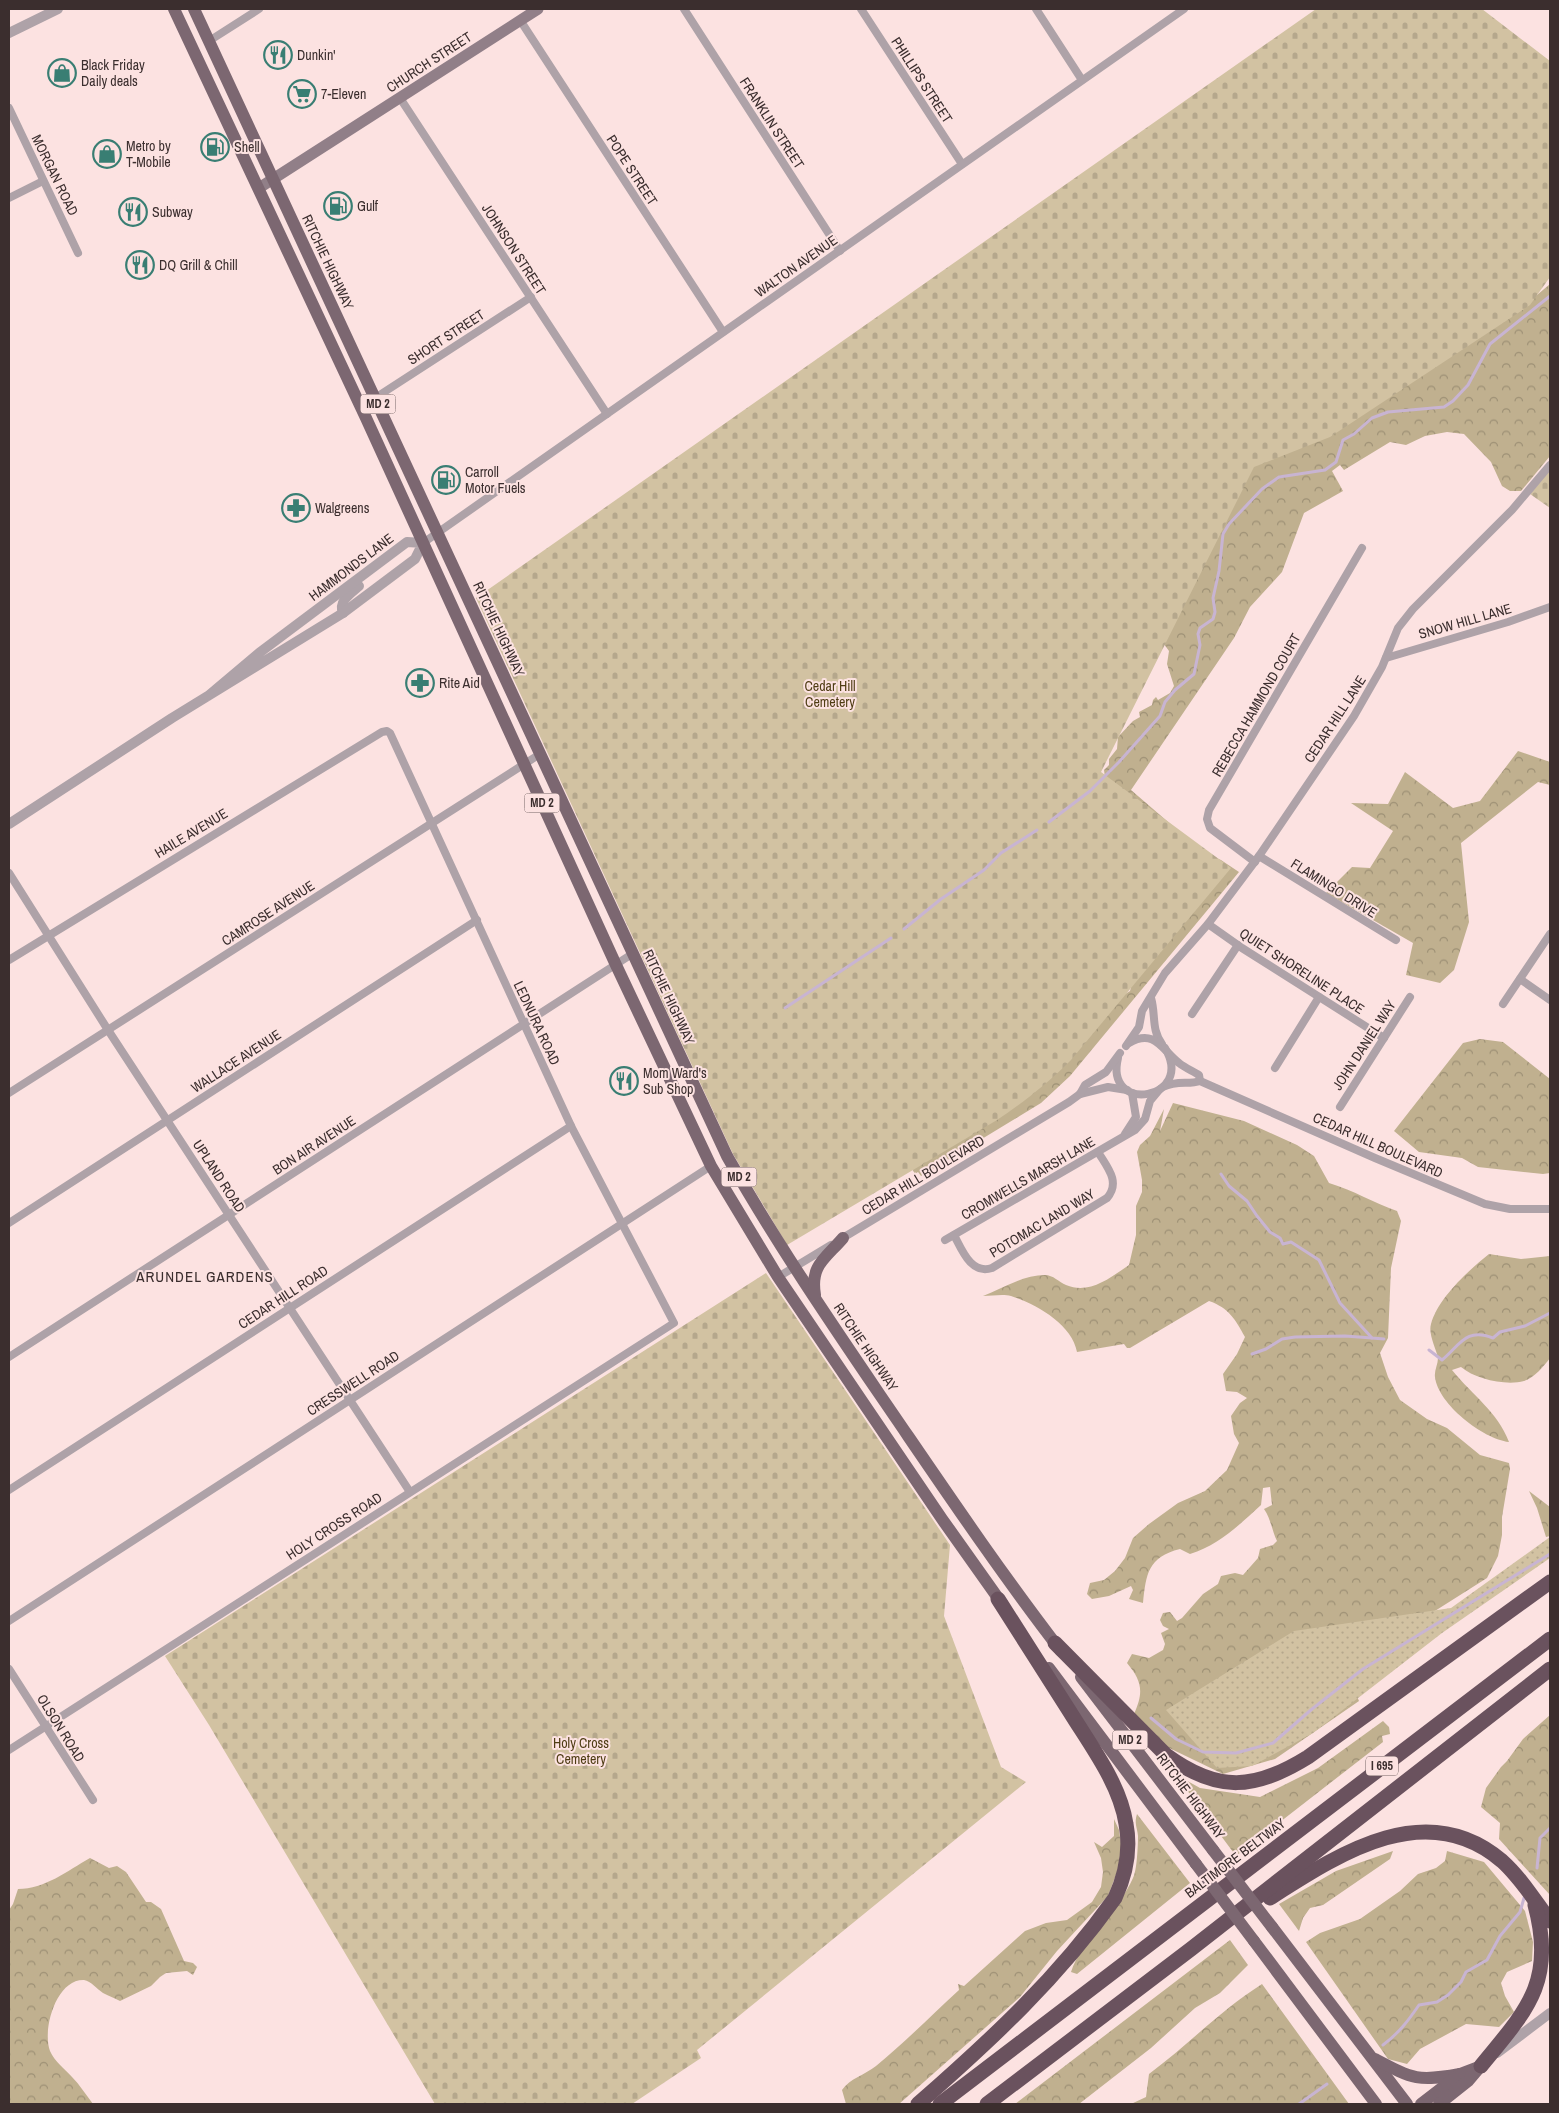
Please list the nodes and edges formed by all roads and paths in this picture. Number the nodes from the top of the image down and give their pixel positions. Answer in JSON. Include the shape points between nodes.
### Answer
{"nodes":[{"id":1,"x":58,"y":9,"type":"edge"},
{"id":2,"x":174,"y":9,"type":"edge"},
{"id":3,"x":194,"y":9,"type":"edge"},
{"id":4,"x":259,"y":9,"type":"edge"},
{"id":5,"x":538,"y":9,"type":"edge"},
{"id":6,"x":684,"y":9,"type":"edge"},
{"id":7,"x":861,"y":9,"type":"edge"},
{"id":8,"x":1036,"y":9,"type":"edge"},
{"id":9,"x":1184,"y":9,"type":"edge"},
{"id":10,"x":520,"y":20,"type":"junction"},
{"id":11,"x":9,"y":34,"type":"edge"},
{"id":12,"x":209,"y":41,"type":"junction"},
{"id":13,"x":1082,"y":80,"type":"junction"},
{"id":14,"x":400,"y":98,"type":"junction"},
{"id":15,"x":9,"y":108,"type":"edge"},
{"id":16,"x":962,"y":164,"type":"junction"},
{"id":17,"x":274,"y":179,"type":"junction"},
{"id":18,"x":43,"y":181,"type":"junction"},
{"id":19,"x":259,"y":188,"type":"junction"},
{"id":20,"x":9,"y":198,"type":"edge"},
{"id":21,"x":840,"y":251,"type":"junction"},
{"id":22,"x":78,"y":252,"type":"dead end"},
{"id":23,"x":531,"y":297,"type":"junction"},
{"id":24,"x":723,"y":332,"type":"junction"},
{"id":25,"x":375,"y":398,"type":"junction"},
{"id":26,"x":607,"y":414,"type":"junction"},
{"id":27,"x":1550,"y":465,"type":"edge"},
{"id":28,"x":438,"y":533,"type":"junction"},
{"id":29,"x":423,"y":544,"type":"junction"},
{"id":30,"x":1362,"y":548,"type":"dead end"},
{"id":31,"x":363,"y":576,"type":"junction"},
{"id":32,"x":331,"y":599,"type":"junction"},
{"id":33,"x":1550,"y":608,"type":"edge"},
{"id":34,"x":343,"y":613,"type":"junction"},
{"id":35,"x":288,"y":646,"type":"junction"},
{"id":36,"x":1386,"y":658,"type":"junction"},
{"id":37,"x":208,"y":696,"type":"junction"},
{"id":38,"x":387,"y":731,"type":"joint"},
{"id":39,"x":540,"y":754,"type":"junction"},
{"id":40,"x":524,"y":764,"type":"junction"},
{"id":41,"x":9,"y":824,"type":"edge"},
{"id":42,"x":431,"y":824,"type":"junction"},
{"id":43,"x":1257,"y":859,"type":"junction"},
{"id":44,"x":9,"y":873,"type":"edge"},
{"id":45,"x":476,"y":920,"type":"junction"},
{"id":46,"x":1208,"y":924,"type":"junction"},
{"id":47,"x":1550,"y":934,"type":"edge"},
{"id":48,"x":49,"y":935,"type":"junction"},
{"id":49,"x":1396,"y":940,"type":"dead end"},
{"id":50,"x":1238,"y":945,"type":"junction"},
{"id":51,"x":632,"y":954,"type":"junction"},
{"id":52,"x":9,"y":960,"type":"edge"},
{"id":53,"x":616,"y":965,"type":"junction"},
{"id":54,"x":1520,"y":979,"type":"junction"},
{"id":55,"x":1319,"y":997,"type":"junction"},
{"id":56,"x":1410,"y":997,"type":"dead end"},
{"id":57,"x":1151,"y":998,"type":"junction"},
{"id":58,"x":1550,"y":1000,"type":"edge"},
{"id":59,"x":1503,"y":1004,"type":"dead end"},
{"id":60,"x":1192,"y":1014,"type":"dead end"},
{"id":61,"x":524,"y":1024,"type":"junction"},
{"id":62,"x":108,"y":1030,"type":"junction"},
{"id":63,"x":1384,"y":1038,"type":"junction"},
{"id":64,"x":1126,"y":1046,"type":"junction"},
{"id":65,"x":1164,"y":1046,"type":"junction"},
{"id":66,"x":1120,"y":1053,"type":"junction"},
{"id":67,"x":1275,"y":1068,"type":"dead end"},
{"id":68,"x":1200,"y":1081,"type":"junction"},
{"id":69,"x":1161,"y":1088,"type":"junction"},
{"id":70,"x":1129,"y":1092,"type":"junction"},
{"id":71,"x":9,"y":1093,"type":"edge"},
{"id":72,"x":1080,"y":1094,"type":"junction"},
{"id":73,"x":1340,"y":1107,"type":"dead end"},
{"id":74,"x":168,"y":1120,"type":"junction"},
{"id":75,"x":571,"y":1126,"type":"junction"},
{"id":76,"x":1123,"y":1137,"type":"junction"},
{"id":77,"x":1098,"y":1152,"type":"junction"},
{"id":78,"x":711,"y":1166,"type":"junction"},
{"id":79,"x":1550,"y":1209,"type":"edge"},
{"id":80,"x":229,"y":1214,"type":"junction"},
{"id":81,"x":9,"y":1223,"type":"edge"},
{"id":82,"x":621,"y":1224,"type":"junction"},
{"id":83,"x":954,"y":1235,"type":"junction"},
{"id":84,"x":843,"y":1238,"type":"junction"},
{"id":85,"x":946,"y":1240,"type":"dead end"},
{"id":86,"x":795,"y":1267,"type":"junction"},
{"id":87,"x":778,"y":1277,"type":"junction"},
{"id":88,"x":815,"y":1297,"type":"junction"},
{"id":89,"x":290,"y":1308,"type":"junction"},
{"id":90,"x":674,"y":1323,"type":"joint"},
{"id":91,"x":9,"y":1357,"type":"edge"},
{"id":92,"x":349,"y":1400,"type":"junction"},
{"id":93,"x":9,"y":1490,"type":"edge"},
{"id":94,"x":410,"y":1492,"type":"junction"},
{"id":95,"x":1550,"y":1582,"type":"edge"},
{"id":96,"x":998,"y":1599,"type":"junction"},
{"id":97,"x":9,"y":1621,"type":"edge"},
{"id":98,"x":1550,"y":1629,"type":"edge"},
{"id":99,"x":1550,"y":1639,"type":"edge"},
{"id":100,"x":1055,"y":1643,"type":"junction"},
{"id":101,"x":9,"y":1669,"type":"edge"},
{"id":102,"x":1550,"y":1669,"type":"edge"},
{"id":103,"x":1461,"y":1705,"type":"junction"},
{"id":104,"x":45,"y":1726,"type":"junction"},
{"id":105,"x":9,"y":1750,"type":"edge"},
{"id":106,"x":93,"y":1800,"type":"dead end"},
{"id":107,"x":1534,"y":1899,"type":"junction"},
{"id":108,"x":1550,"y":1921,"type":"edge"},
{"id":109,"x":1191,"y":1949,"type":"junction"},
{"id":110,"x":1550,"y":2013,"type":"edge"},
{"id":111,"x":1372,"y":2057,"type":"junction"},
{"id":112,"x":1481,"y":2066,"type":"junction"},
{"id":113,"x":1460,"y":2074,"type":"junction"},
{"id":114,"x":918,"y":2104,"type":"edge"},
{"id":115,"x":940,"y":2104,"type":"edge"},
{"id":116,"x":987,"y":2104,"type":"edge"},
{"id":117,"x":1376,"y":2104,"type":"edge"},
{"id":118,"x":1407,"y":2104,"type":"edge"},
{"id":119,"x":1421,"y":2104,"type":"edge"},
{"id":120,"x":1439,"y":2104,"type":"edge"}],
"edges":[{"from":1,"to":11,"type":"street"},
{"from":2,"to":19,"type":"main road","number":"MD 2"},
{"from":3,"to":12,"type":"main road","name":"RITCHIE HIGHWAY","number":"MD 2"},
{"from":4,"to":12,"type":"street"},
{"from":5,"to":10,"type":"main road","name":"CHURCH STREET"},
{"from":6,"to":21,"type":"street","name":"FRANKLIN STREET"},
{"from":7,"to":16,"type":"street","name":"PHILLIPS STREET"},
{"from":8,"to":13,"type":"street"},
{"from":9,"to":13,"type":"street","name":"WALTON AVENUE"},
{"from":10,"to":14,"type":"main road","name":"CHURCH STREET"},
{"from":10,"to":24,"type":"street","name":"POPE STREET"},
{"from":12,"to":17,"type":"main road","name":"RITCHIE HIGHWAY","number":"MD 2"},
{"from":13,"to":16,"type":"street","name":"WALTON AVENUE"},
{"from":14,"to":17,"type":"main road","name":"CHURCH STREET"},
{"from":14,"to":23,"type":"street","name":"JOHNSON STREET"},
{"from":15,"to":18,"type":"street","name":"MORGAN ROAD"},
{"from":16,"to":21,"type":"street","name":"WALTON AVENUE"},
{"from":17,"to":19,"type":"main road","name":"CHURCH STREET"},
{"from":17,"to":25,"type":"main road","name":"RITCHIE HIGHWAY","number":"MD 2"},
{"from":18,"to":20,"type":"street"},
{"from":18,"to":22,"type":"street","name":"MORGAN ROAD"},
{"from":19,"to":29,"type":"main road","number":"MD 2"},
{"from":21,"to":24,"type":"street","name":"WALTON AVENUE"},
{"from":23,"to":25,"type":"street","name":"SHORT STREET"},
{"from":23,"to":26,"type":"street","name":"JOHNSON STREET"},
{"from":24,"to":26,"type":"street","name":"WALTON AVENUE"},
{"from":25,"to":28,"type":"main road","name":"RITCHIE HIGHWAY","number":"MD 2"},
{"from":26,"to":28,"type":"street","name":"WALTON AVENUE"},
{"from":27,"to":36,"type":"street","name":"CEDAR HILL LANE","via":[[1512,510],[1405,618]]},
{"from":28,"to":29,"type":"street","name":"WALTON AVENUE"},
{"from":28,"to":39,"type":"main road","name":"RITCHIE HIGHWAY","number":"MD 2"},
{"from":29,"to":31,"type":"street","name":"HAMMONDS LANE","via":[[407,542]]},
{"from":29,"to":34,"type":"street","name":"HAMMONDS LANE","via":[[415,558]]},
{"from":29,"to":40,"type":"main road","number":"MD 2"},
{"from":30,"to":43,"type":"street","name":"REBECCA HAMMOND COURT","via":[[1209,810],[1207,820],[1210,828]]},
{"from":31,"to":32,"type":"street","name":"HAMMONDS LANE"},
{"from":31,"to":34,"type":"street","via":[[361,584],[343,601]]},
{"from":32,"to":35,"type":"street","via":[[326,610],[293,636]]},
{"from":32,"to":37,"type":"street","name":"HAMMONDS LANE"},
{"from":33,"to":36,"type":"street","name":"SNOW HILL LANE"},
{"from":34,"to":35,"type":"street","name":"HAMMONDS LANE"},
{"from":35,"to":37,"type":"street","name":"HAMMONDS LANE"},
{"from":36,"to":43,"type":"street","name":"CEDAR HILL LANE","via":[[1359,709]]},
{"from":37,"to":41,"type":"street","name":"HAMMONDS LANE"},
{"from":38,"to":42,"type":"street","name":"LEDNURA ROAD"},
{"from":38,"to":48,"type":"street","name":"HAILE AVENUE"},
{"from":39,"to":40,"type":"street","name":"CAMROSE AVENUE"},
{"from":39,"to":51,"type":"main road","name":"RITCHIE HIGHWAY","number":"MD 2"},
{"from":40,"to":42,"type":"street","name":"CAMROSE AVENUE"},
{"from":40,"to":53,"type":"main road","number":"MD 2"},
{"from":42,"to":45,"type":"street","name":"LEDNURA ROAD"},
{"from":42,"to":62,"type":"street","name":"CAMROSE AVENUE"},
{"from":43,"to":46,"type":"street","name":"CEDAR HILL LANE"},
{"from":43,"to":49,"type":"street","name":"FLAMINGO DRIVE"},
{"from":44,"to":48,"type":"street","name":"UPLAND ROAD"},
{"from":45,"to":61,"type":"street","name":"LEDNURA ROAD"},
{"from":45,"to":74,"type":"street","name":"WALLACE AVENUE"},
{"from":46,"to":50,"type":"street","name":"QUIET SHORELINE PLACE"},
{"from":46,"to":57,"type":"street","name":"CEDAR HILL LANE","via":[[1165,974]]},
{"from":47,"to":54,"type":"street"},
{"from":48,"to":52,"type":"street","name":"HAILE AVENUE"},
{"from":48,"to":62,"type":"street","name":"UPLAND ROAD"},
{"from":50,"to":55,"type":"street","name":"QUIET SHORELINE PLACE"},
{"from":50,"to":60,"type":"street"},
{"from":51,"to":53,"type":"street","name":"BON AIR AVENUE"},
{"from":51,"to":86,"type":"main road","name":"RITCHIE HIGHWAY","number":"MD 2","via":[[727,1156]]},
{"from":53,"to":61,"type":"street","name":"BON AIR AVENUE"},
{"from":53,"to":78,"type":"main road","number":"MD 2"},
{"from":54,"to":58,"type":"street"},
{"from":54,"to":59,"type":"street"},
{"from":55,"to":63,"type":"street","name":"QUIET SHORELINE PLACE"},
{"from":55,"to":67,"type":"street"},
{"from":56,"to":63,"type":"street","name":"JOHN DANIEL WAY"},
{"from":57,"to":64,"type":"street","name":"CEDAR HILL LANE","via":[[1142,1011],[1139,1027]]},
{"from":57,"to":65,"type":"street","via":[[1154,1027]]},
{"from":61,"to":75,"type":"street","name":"LEDNURA ROAD"},
{"from":61,"to":80,"type":"street","name":"BON AIR AVENUE"},
{"from":62,"to":71,"type":"street","name":"CAMROSE AVENUE"},
{"from":62,"to":74,"type":"street","name":"UPLAND ROAD"},
{"from":63,"to":73,"type":"street","name":"JOHN DANIEL WAY"},
{"from":64,"to":65,"type":"street","name":"CEDAR HILL BOULEVARD","via":[[1142,1038]]},
{"from":64,"to":66,"type":"street","name":"CEDAR HILL BOULEVARD"},
{"from":65,"to":68,"type":"street","name":"CEDAR HILL BOULEVARD","via":[[1179,1063],[1200,1075]]},
{"from":65,"to":69,"type":"street","via":[[1172,1065],[1169,1078]]},
{"from":66,"to":70,"type":"street","via":[[1116,1073]]},
{"from":66,"to":72,"type":"street","name":"CEDAR HILL BOULEVARD","via":[[1106,1072],[1085,1085]]},
{"from":68,"to":69,"type":"street","name":"CEDAR HILL BOULEVARD","via":[[1180,1082]]},
{"from":68,"to":79,"type":"street","name":"CEDAR HILL BOULEVARD","via":[[1485,1204],[1510,1210]]},
{"from":69,"to":70,"type":"street","name":"CEDAR HILL BOULEVARD","via":[[1148,1095]]},
{"from":69,"to":76,"type":"street","name":"CROMWELLS MARSH LANE","via":[[1150,1101],[1145,1119]]},
{"from":70,"to":72,"type":"street","name":"CEDAR HILL BOULEVARD","via":[[1108,1087]]},
{"from":70,"to":76,"type":"street","name":"CROMWELLS MARSH LANE","via":[[1136,1117]]},
{"from":72,"to":84,"type":"street","name":"CEDAR HILL BOULEVARD"},
{"from":74,"to":80,"type":"street","name":"UPLAND ROAD"},
{"from":74,"to":81,"type":"street","name":"WALLACE AVENUE"},
{"from":75,"to":82,"type":"street","name":"LEDNURA ROAD"},
{"from":75,"to":89,"type":"street","name":"CEDAR HILL ROAD"},
{"from":76,"to":77,"type":"street","name":"CROMWELLS MARSH LANE"},
{"from":77,"to":83,"type":"street","name":"CROMWELLS MARSH LANE"},
{"from":77,"to":83,"type":"street","name":"POTOMAC LAND WAY","via":[[1114,1178],[1108,1198],[992,1268],[982,1270],[973,1266]]},
{"from":78,"to":82,"type":"street","name":"CRESSWELL ROAD"},
{"from":78,"to":87,"type":"main road","number":"MD 2"},
{"from":80,"to":89,"type":"street","name":"UPLAND ROAD"},
{"from":80,"to":91,"type":"street","name":"BON AIR AVENUE"},
{"from":82,"to":90,"type":"street","name":"LEDNURA ROAD"},
{"from":82,"to":92,"type":"street","name":"CRESSWELL ROAD"},
{"from":83,"to":85,"type":"street","name":"CROMWELLS MARSH LANE"},
{"from":84,"to":86,"type":"street","name":"CEDAR HILL BOULEVARD"},
{"from":84,"to":88,"type":"main road","via":[[816,1269],[813,1282]]},
{"from":86,"to":87,"type":"street","name":"CEDAR HILL BOULEVARD"},
{"from":86,"to":88,"type":"main road","name":"RITCHIE HIGHWAY","number":"MD 2"},
{"from":87,"to":96,"type":"main road","number":"MD 2"},
{"from":88,"to":100,"type":"main road","name":"RITCHIE HIGHWAY","number":"MD 2","via":[[956,1506]]},
{"from":89,"to":92,"type":"street","name":"UPLAND ROAD"},
{"from":89,"to":93,"type":"street","name":"CEDAR HILL ROAD"},
{"from":90,"to":94,"type":"street","name":"HOLY CROSS ROAD"},
{"from":92,"to":94,"type":"street","name":"UPLAND ROAD"},
{"from":92,"to":97,"type":"street","name":"CRESSWELL ROAD"},
{"from":94,"to":104,"type":"street","name":"HOLY CROSS ROAD"},
{"from":95,"to":100,"type":"highway","via":[[1308,1757],[1286,1770],[1256,1780],[1210,1780],[1182,1767]]},
{"from":96,"to":114,"type":"highway","via":[[1108,1776],[1124,1811],[1127,1864],[1116,1898],[1045,1986],[1009,2023]]},
{"from":96,"to":117,"type":"main road","number":"MD 2","bridge":true},
{"from":98,"to":103,"type":"highway"},
{"from":99,"to":103,"type":"highway","name":"BALTIMORE BELTWAY","number":"I 695"},
{"from":100,"to":111,"type":"main road","name":"RITCHIE HIGHWAY","number":"MD 2","bridge":true},
{"from":101,"to":104,"type":"street","name":"OLSON ROAD"},
{"from":102,"to":109,"type":"highway","number":"I 695"},
{"from":103,"to":115,"type":"highway","name":"BALTIMORE BELTWAY","number":"I 695"},
{"from":104,"to":105,"type":"street","name":"HOLY CROSS ROAD"},
{"from":104,"to":106,"type":"street","name":"OLSON ROAD"},
{"from":107,"to":108,"type":"highway"},
{"from":107,"to":109,"type":"highway","via":[[1504,1862],[1489,1851],[1454,1836],[1412,1832],[1363,1845],[1314,1870]]},
{"from":107,"to":112,"type":"highway","via":[[1542,1935],[1536,1988],[1518,2020]]},
{"from":109,"to":116,"type":"highway","number":"I 695"},
{"from":110,"to":112,"type":"street"},
{"from":111,"to":113,"type":"main road","via":[[1414,2078],[1427,2080]]},
{"from":111,"to":118,"type":"main road","name":"RITCHIE HIGHWAY","number":"MD 2"},
{"from":112,"to":113,"type":"main road"},
{"from":112,"to":120,"type":"main road"},
{"from":113,"to":119,"type":"main road"}]}
